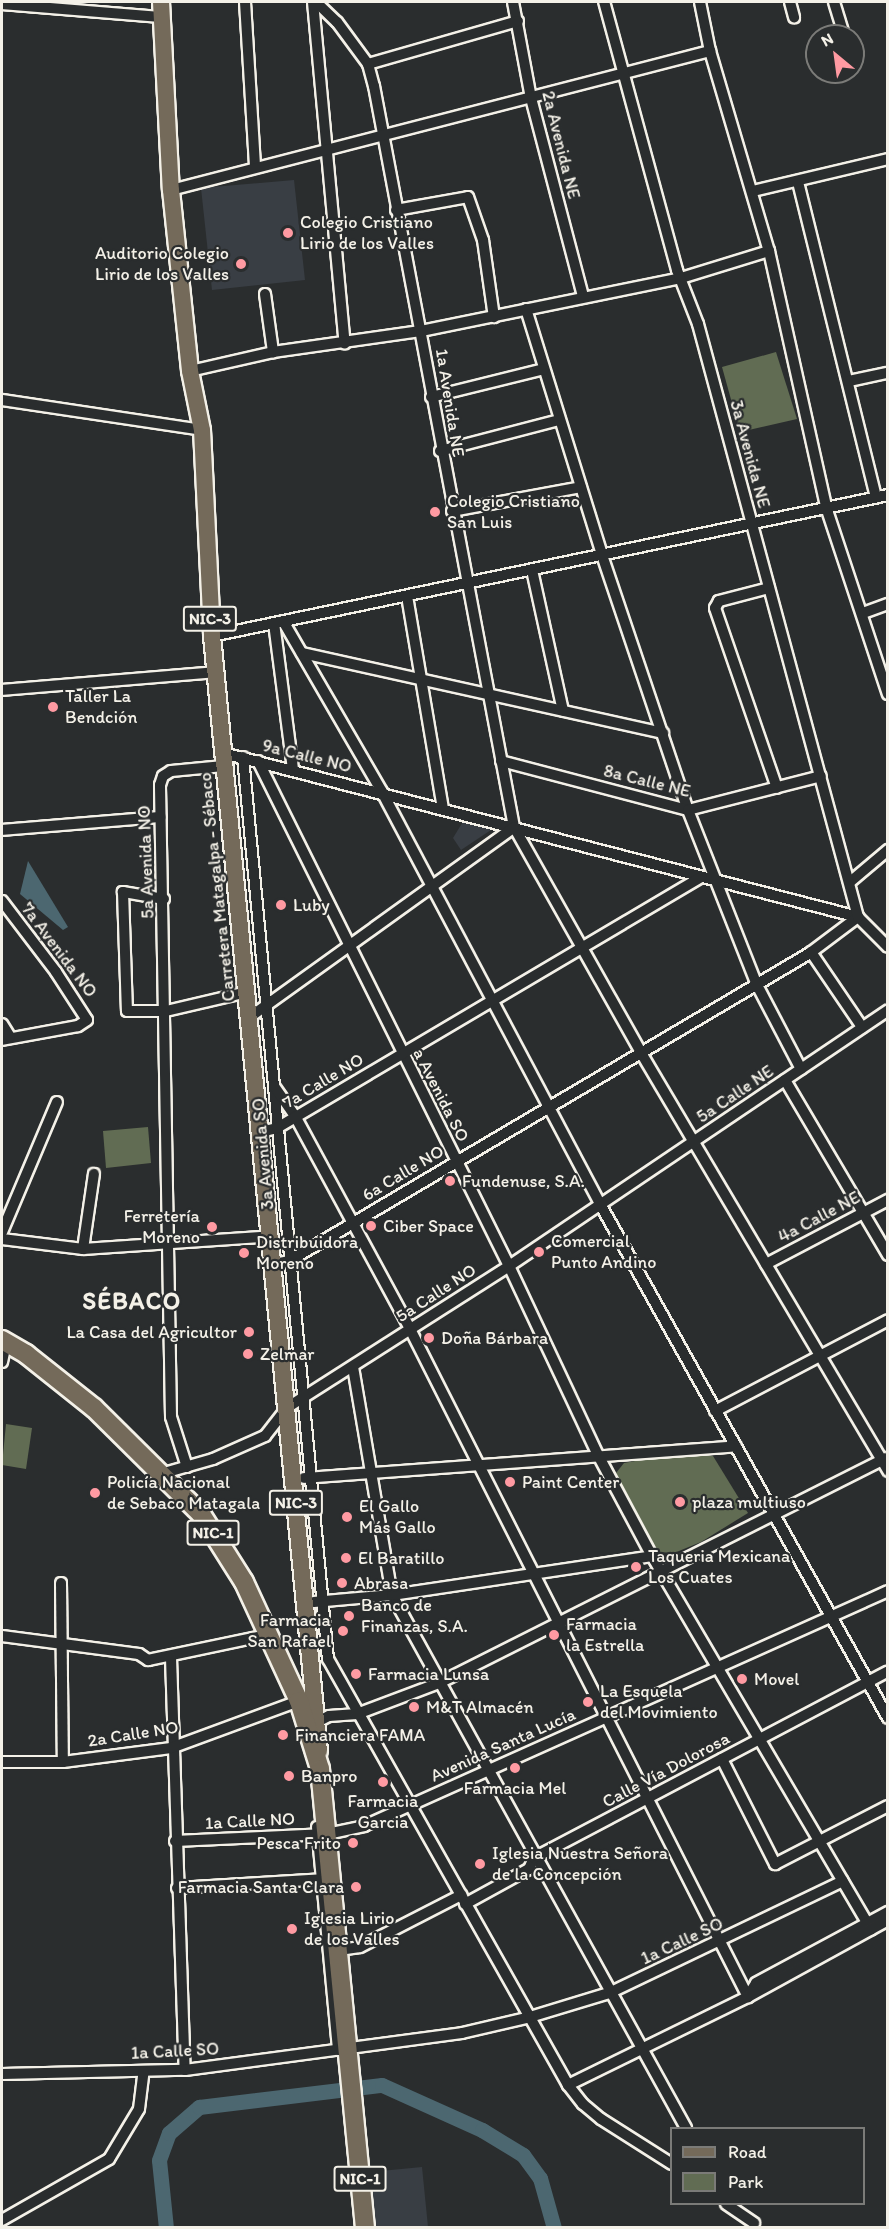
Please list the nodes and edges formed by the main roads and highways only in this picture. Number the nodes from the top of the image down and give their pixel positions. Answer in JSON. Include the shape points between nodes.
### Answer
{"nodes":[{"id":1,"x":161,"y":9,"type":"edge"},
{"id":2,"x":4,"y":1342,"type":"edge"},
{"id":3,"x":320,"y":1769,"type":"junction"},
{"id":4,"x":364,"y":2228,"type":"edge"}],
"edges":[{"from":1,"to":3,"type":"main road","name":"Carretera Matagalpa - Sébaco","number":"NIC-3","via":[[171,190],[190,371],[202,430],[215,672],[247,992],[269,1130],[272,1236],[282,1262],[312,1602]]},
{"from":2,"to":3,"type":"highway","number":"NIC-1","via":[[94,1408],[164,1473],[201,1514],[271,1634],[299,1701]]},
{"from":3,"to":4,"type":"highway","number":"NIC-1","via":[[326,1879],[339,1950],[345,2053]]}]}
